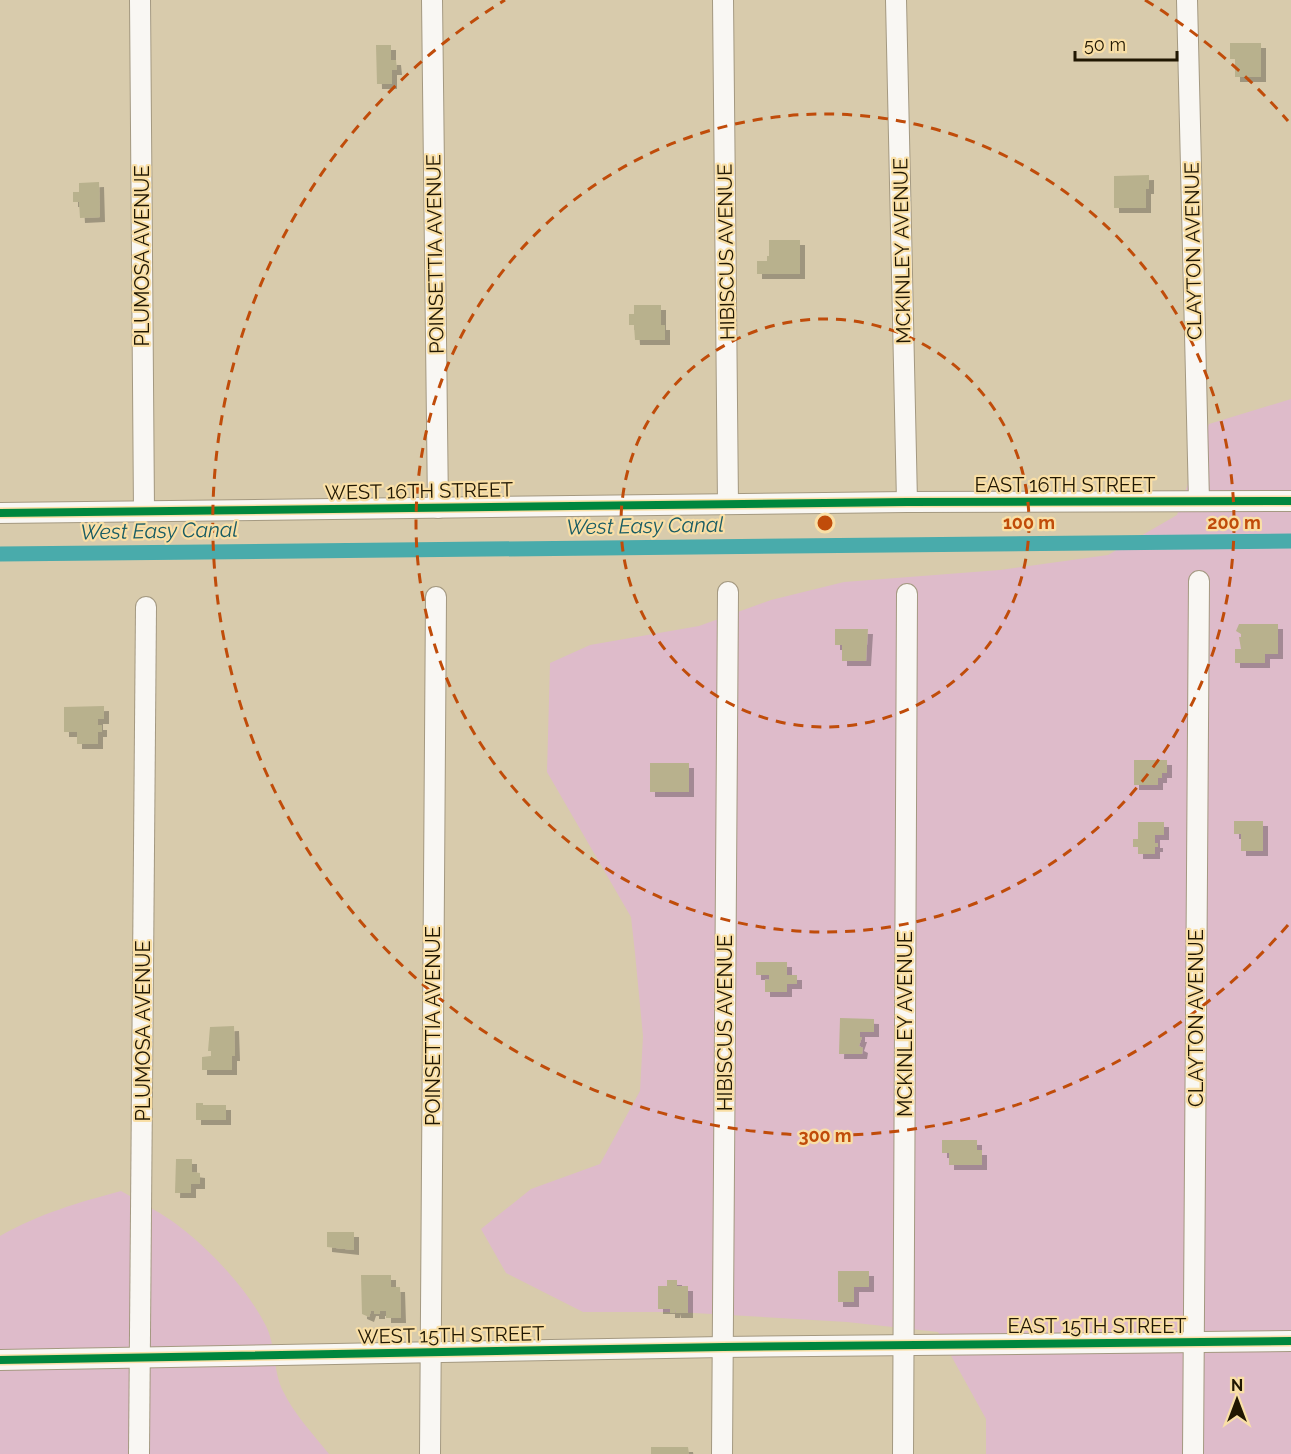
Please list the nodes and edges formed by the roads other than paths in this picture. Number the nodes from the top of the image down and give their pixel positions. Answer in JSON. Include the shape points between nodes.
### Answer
{"nodes":[{"id":1,"x":140,"y":0,"type":"edge"},
{"id":2,"x":432,"y":0,"type":"edge"},
{"id":3,"x":723,"y":0,"type":"edge"},
{"id":4,"x":896,"y":0,"type":"edge"},
{"id":5,"x":1187,"y":0,"type":"edge"},
{"id":6,"x":1199,"y":501,"type":"junction"},
{"id":7,"x":1291,"y":501,"type":"edge"},
{"id":8,"x":907,"y":502,"type":"junction"},
{"id":9,"x":838,"y":503,"type":"joint"},
{"id":10,"x":728,"y":504,"type":"junction"},
{"id":11,"x":438,"y":508,"type":"junction"},
{"id":12,"x":144,"y":511,"type":"junction"},
{"id":13,"x":0,"y":513,"type":"edge"},
{"id":14,"x":1199,"y":581,"type":"dead end"},
{"id":15,"x":728,"y":592,"type":"dead end"},
{"id":16,"x":907,"y":594,"type":"dead end"},
{"id":17,"x":436,"y":597,"type":"dead end"},
{"id":18,"x":146,"y":608,"type":"dead end"},
{"id":19,"x":1291,"y":1341,"type":"edge"},
{"id":20,"x":1194,"y":1342,"type":"junction"},
{"id":21,"x":903,"y":1344,"type":"junction"},
{"id":22,"x":723,"y":1347,"type":"junction"},
{"id":23,"x":431,"y":1352,"type":"junction"},
{"id":24,"x":140,"y":1357,"type":"junction"},
{"id":25,"x":0,"y":1360,"type":"edge"},
{"id":26,"x":140,"y":1454,"type":"edge"},
{"id":27,"x":430,"y":1454,"type":"edge"},
{"id":28,"x":722,"y":1454,"type":"edge"},
{"id":29,"x":903,"y":1454,"type":"edge"},
{"id":30,"x":1193,"y":1454,"type":"edge"}],
"edges":[{"from":1,"to":12,"type":"street","name":"PLUMOSA AVENUE"},
{"from":2,"to":11,"type":"street","name":"POINSETTIA AVENUE"},
{"from":3,"to":10,"type":"street","name":"HIBISCUS AVENUE"},
{"from":4,"to":8,"type":"street","name":"MCKINLEY AVENUE"},
{"from":5,"to":6,"type":"street","name":"CLAYTON AVENUE"},
{"from":6,"to":7,"type":"street","name":"EAST 16TH STREET"},
{"from":6,"to":8,"type":"street","name":"EAST 16TH STREET"},
{"from":8,"to":9,"type":"street","name":"EAST 16TH STREET"},
{"from":9,"to":10,"type":"street","name":"WEST 16TH STREET"},
{"from":10,"to":11,"type":"street","name":"WEST 16TH STREET"},
{"from":11,"to":12,"type":"street","name":"WEST 16TH STREET"},
{"from":12,"to":13,"type":"street","name":"WEST 16TH STREET"},
{"from":14,"to":20,"type":"street","name":"CLAYTON AVENUE"},
{"from":15,"to":22,"type":"street","name":"HIBISCUS AVENUE"},
{"from":16,"to":21,"type":"street","name":"MCKINLEY AVENUE"},
{"from":17,"to":23,"type":"street","name":"POINSETTIA AVENUE"},
{"from":18,"to":24,"type":"street","name":"PLUMOSA AVENUE"},
{"from":19,"to":20,"type":"street","name":"EAST 15TH STREET"},
{"from":20,"to":21,"type":"street","name":"EAST 15TH STREET"},
{"from":20,"to":30,"type":"street","name":"CLAYTON AVENUE"},
{"from":21,"to":22,"type":"street","name":"WEST 15TH STREET"},
{"from":21,"to":29,"type":"street","name":"MCKINLEY AVENUE"},
{"from":22,"to":23,"type":"street","name":"WEST 15TH STREET"},
{"from":22,"to":28,"type":"street","name":"HIBISCUS AVENUE"},
{"from":23,"to":24,"type":"street","name":"WEST 15TH STREET"},
{"from":23,"to":27,"type":"street","name":"POINSETTIA AVENUE"},
{"from":24,"to":25,"type":"street","name":"WEST 15TH STREET"},
{"from":24,"to":26,"type":"street","name":"PLUMOSA AVENUE"}]}
